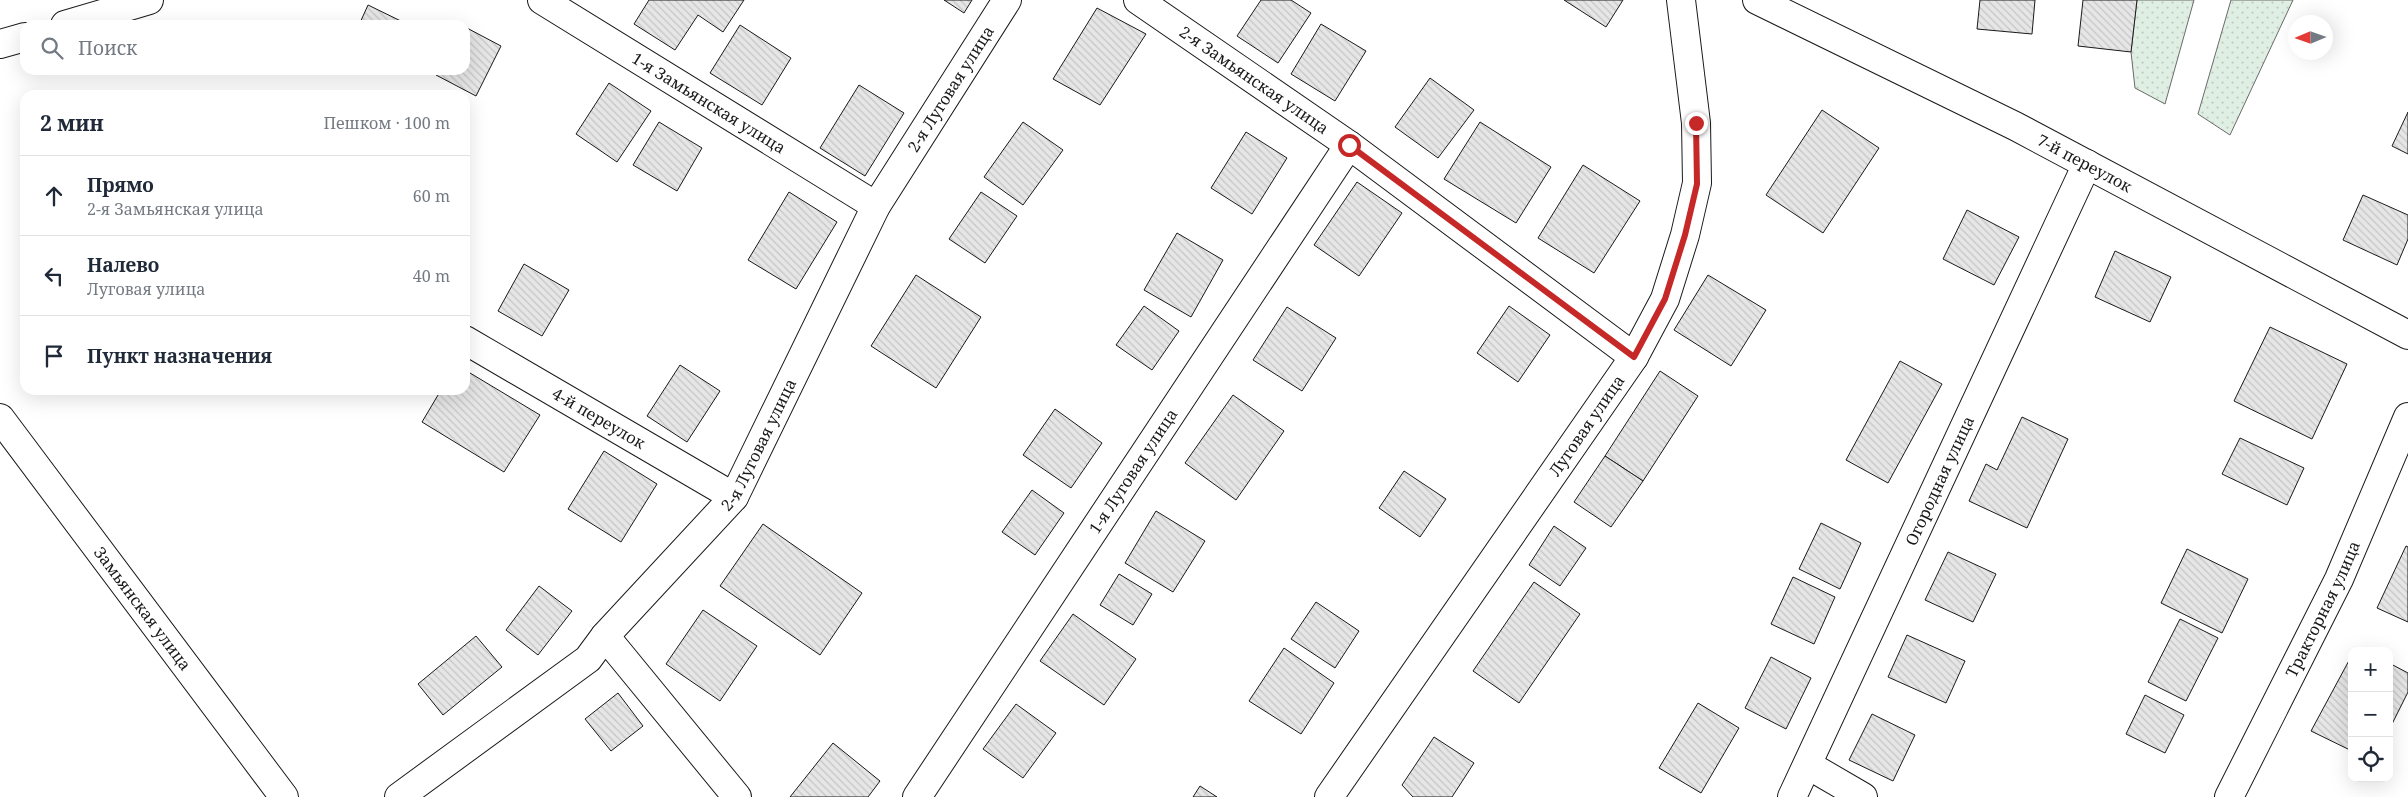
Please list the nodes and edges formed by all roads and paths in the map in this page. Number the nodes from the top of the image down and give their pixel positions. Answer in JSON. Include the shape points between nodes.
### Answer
{"nodes":[{"id":1,"x":149,"y":0,"type":"edge"},
{"id":2,"x":542,"y":0,"type":"edge"},
{"id":3,"x":1007,"y":0,"type":"edge"},
{"id":4,"x":1138,"y":0,"type":"edge"},
{"id":5,"x":1681,"y":0,"type":"edge"},
{"id":6,"x":1757,"y":0,"type":"edge"},
{"id":7,"x":82,"y":20,"type":"edge"},
{"id":8,"x":20,"y":38,"type":"edge"},
{"id":9,"x":0,"y":44,"type":"edge"},
{"id":10,"x":1349,"y":145,"type":"junction"},
{"id":11,"x":2087,"y":164,"type":"junction"},
{"id":12,"x":876,"y":206,"type":"junction"},
{"id":13,"x":2408,"y":336,"type":"edge"},
{"id":14,"x":470,"y":343,"type":"edge"},
{"id":15,"x":1634,"y":357,"type":"junction"},
{"id":16,"x":2408,"y":417,"type":"edge"},
{"id":17,"x":0,"y":418,"type":"edge"},
{"id":18,"x":734,"y":497,"type":"junction"},
{"id":19,"x":606,"y":636,"type":"junction"},
{"id":20,"x":1808,"y":765,"type":"junction"},
{"id":21,"x":284,"y":797,"type":"edge"},
{"id":22,"x":399,"y":797,"type":"edge"},
{"id":23,"x":737,"y":797,"type":"edge"},
{"id":24,"x":917,"y":797,"type":"edge"},
{"id":25,"x":1329,"y":797,"type":"edge"},
{"id":26,"x":1792,"y":797,"type":"edge"},
{"id":27,"x":1863,"y":797,"type":"edge"},
{"id":28,"x":2229,"y":797,"type":"edge"}],
"edges":[{"from":1,"to":7,"type":"street"},
{"from":2,"to":12,"type":"street","name":"1-я Замьянская улица"},
{"from":3,"to":12,"type":"street","name":"2-я Луговая улица"},
{"from":4,"to":10,"type":"street","name":"2-я Замьянская улица"},
{"from":5,"to":15,"type":"street","name":"Луговая улица","via":[[1696,123],[1697,184],[1665,299]]},
{"from":6,"to":11,"type":"street","name":"7-й переулок"},
{"from":8,"to":9,"type":"street"},
{"from":10,"to":15,"type":"street","name":"2-я Замьянская улица"},
{"from":10,"to":24,"type":"street","name":"1-я Луговая улица"},
{"from":11,"to":13,"type":"street","name":"7-й переулок"},
{"from":11,"to":20,"type":"street","name":"Огородная улица"},
{"from":12,"to":18,"type":"street","name":"2-я Луговая улица"},
{"from":14,"to":18,"type":"street","name":"4-й переулок"},
{"from":15,"to":25,"type":"street","name":"Луговая улица"},
{"from":16,"to":28,"type":"street","name":"Тракторная улица","via":[[2339,579]]},
{"from":17,"to":21,"type":"street","name":"Замьянская улица"},
{"from":18,"to":19,"type":"street","name":"2-я Луговая улица"},
{"from":19,"to":22,"type":"street","name":"2-я Луговая улица","via":[[588,659]]},
{"from":19,"to":23,"type":"street"},
{"from":20,"to":26,"type":"street","name":"Огородная улица"},
{"from":20,"to":27,"type":"street"}]}
